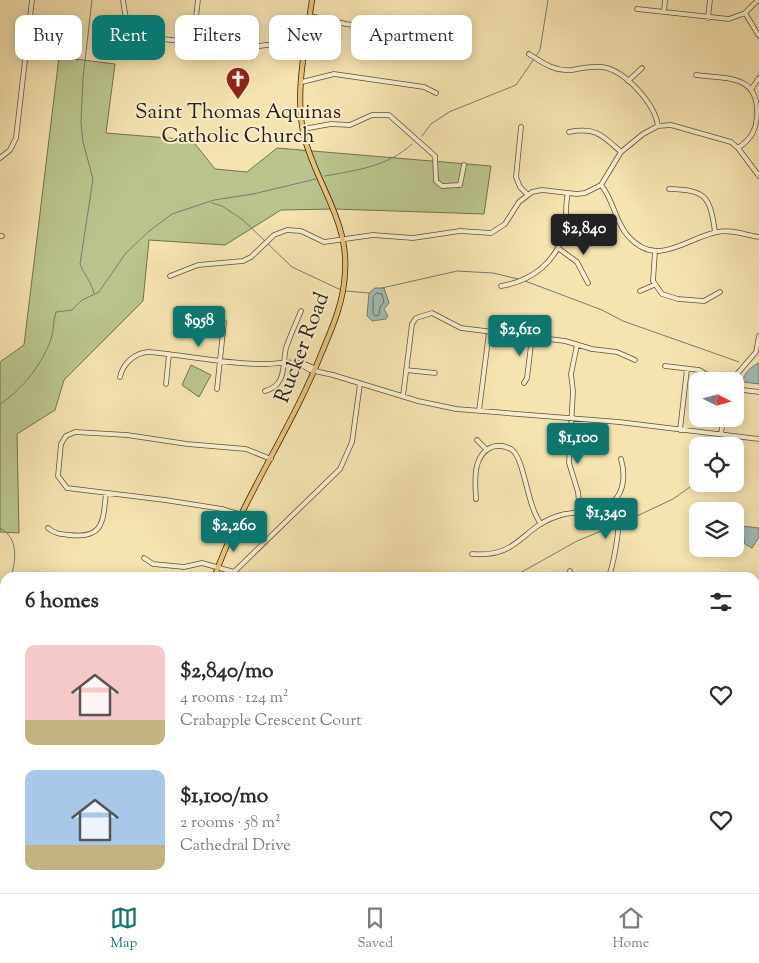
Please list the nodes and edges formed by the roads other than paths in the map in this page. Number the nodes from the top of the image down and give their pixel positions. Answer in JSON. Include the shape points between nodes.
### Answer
{"nodes":[{"id":1,"x":32,"y":0,"type":"edge"},
{"id":2,"x":123,"y":0,"type":"edge"},
{"id":3,"x":198,"y":0,"type":"edge"},
{"id":4,"x":312,"y":0,"type":"edge"},
{"id":5,"x":665,"y":0,"type":"edge"},
{"id":6,"x":710,"y":0,"type":"edge"},
{"id":7,"x":758,"y":0,"type":"edge"},
{"id":8,"x":637,"y":9,"type":"dead end"},
{"id":9,"x":664,"y":12,"type":"junction"},
{"id":10,"x":746,"y":13,"type":"junction"},
{"id":11,"x":196,"y":15,"type":"edge"},
{"id":12,"x":310,"y":15,"type":"edge"},
{"id":13,"x":708,"y":18,"type":"junction"},
{"id":14,"x":759,"y":36,"type":"edge"},
{"id":15,"x":175,"y":39,"type":"edge"},
{"id":16,"x":529,"y":54,"type":"dead end"},
{"id":17,"x":304,"y":60,"type":"edge"},
{"id":18,"x":642,"y":68,"type":"dead end"},
{"id":19,"x":696,"y":75,"type":"dead end"},
{"id":20,"x":759,"y":78,"type":"edge"},
{"id":21,"x":628,"y":81,"type":"junction"},
{"id":22,"x":302,"y":82,"type":"junction"},
{"id":23,"x":752,"y":88,"type":"junction"},
{"id":24,"x":436,"y":93,"type":"dead end"},
{"id":25,"x":658,"y":126,"type":"junction"},
{"id":26,"x":521,"y":127,"type":"dead end"},
{"id":27,"x":303,"y":129,"type":"junction"},
{"id":28,"x":569,"y":132,"type":"dead end"},
{"id":29,"x":738,"y":148,"type":"junction"},
{"id":30,"x":621,"y":152,"type":"junction"},
{"id":31,"x":0,"y":158,"type":"edge"},
{"id":32,"x":464,"y":165,"type":"dead end"},
{"id":33,"x":759,"y":176,"type":"edge"},
{"id":34,"x":601,"y":185,"type":"junction"},
{"id":35,"x":669,"y":190,"type":"dead end"},
{"id":36,"x":568,"y":193,"type":"junction"},
{"id":37,"x":527,"y":194,"type":"junction"},
{"id":38,"x":715,"y":232,"type":"junction"},
{"id":39,"x":759,"y":238,"type":"edge"},
{"id":40,"x":344,"y":239,"type":"junction"},
{"id":41,"x":558,"y":248,"type":"junction"},
{"id":42,"x":655,"y":251,"type":"junction"},
{"id":43,"x":170,"y":276,"type":"dead end"},
{"id":44,"x":588,"y":283,"type":"dead end"},
{"id":45,"x":654,"y":285,"type":"junction"},
{"id":46,"x":501,"y":286,"type":"dead end"},
{"id":47,"x":640,"y":291,"type":"dead end"},
{"id":48,"x":720,"y":292,"type":"dead end"},
{"id":49,"x":301,"y":311,"type":"dead end"},
{"id":50,"x":224,"y":322,"type":"dead end"},
{"id":51,"x":489,"y":332,"type":"junction"},
{"id":52,"x":759,"y":336,"type":"edge"},
{"id":53,"x":532,"y":337,"type":"junction"},
{"id":54,"x":578,"y":345,"type":"junction"},
{"id":55,"x":758,"y":353,"type":"edge"},
{"id":56,"x":169,"y":354,"type":"junction"},
{"id":57,"x":220,"y":360,"type":"junction"},
{"id":58,"x":635,"y":360,"type":"dead end"},
{"id":59,"x":284,"y":362,"type":"junction"},
{"id":60,"x":666,"y":366,"type":"dead end"},
{"id":61,"x":687,"y":369,"type":"junction"},
{"id":62,"x":316,"y":370,"type":"junction"},
{"id":63,"x":406,"y":370,"type":"junction"},
{"id":64,"x":702,"y":372,"type":"edge"},
{"id":65,"x":740,"y":372,"type":"edge"},
{"id":66,"x":435,"y":373,"type":"dead end"},
{"id":67,"x":120,"y":377,"type":"dead end"},
{"id":68,"x":524,"y":383,"type":"dead end"},
{"id":69,"x":166,"y":384,"type":"dead end"},
{"id":70,"x":360,"y":384,"type":"junction"},
{"id":71,"x":217,"y":389,"type":"dead end"},
{"id":72,"x":744,"y":390,"type":"edge"},
{"id":73,"x":265,"y":391,"type":"dead end"},
{"id":74,"x":759,"y":392,"type":"edge"},
{"id":75,"x":402,"y":396,"type":"junction"},
{"id":76,"x":479,"y":411,"type":"junction"},
{"id":77,"x":572,"y":418,"type":"junction"},
{"id":78,"x":721,"y":428,"type":"edge"},
{"id":79,"x":680,"y":430,"type":"junction"},
{"id":80,"x":720,"y":434,"type":"junction"},
{"id":81,"x":759,"y":439,"type":"edge"},
{"id":82,"x":477,"y":440,"type":"dead end"},
{"id":83,"x":487,"y":450,"type":"junction"},
{"id":84,"x":272,"y":459,"type":"junction"},
{"id":85,"x":621,"y":459,"type":"dead end"},
{"id":86,"x":106,"y":493,"type":"junction"},
{"id":87,"x":476,"y":499,"type":"dead end"},
{"id":88,"x":611,"y":504,"type":"junction"},
{"id":89,"x":580,"y":512,"type":"junction"},
{"id":90,"x":242,"y":516,"type":"junction"},
{"id":91,"x":541,"y":524,"type":"junction"},
{"id":92,"x":48,"y":528,"type":"dead end"},
{"id":93,"x":472,"y":554,"type":"dead end"},
{"id":94,"x":144,"y":558,"type":"dead end"},
{"id":95,"x":217,"y":569,"type":"junction"},
{"id":96,"x":216,"y":572,"type":"edge"},
{"id":97,"x":610,"y":572,"type":"edge"}],
"edges":[{"from":1,"to":31,"type":"street","via":[[16,138],[10,150]]},
{"from":2,"to":15,"type":"street","via":[[127,22],[138,34]]},
{"from":3,"to":11,"type":"street"},
{"from":4,"to":12,"type":"main road","name":"Rucker Road"},
{"from":5,"to":9,"type":"street"},
{"from":6,"to":13,"type":"street"},
{"from":7,"to":10,"type":"street"},
{"from":8,"to":9,"type":"street"},
{"from":9,"to":13,"type":"street"},
{"from":10,"to":13,"type":"street","via":[[729,19]]},
{"from":10,"to":14,"type":"street"},
{"from":16,"to":21,"type":"street","via":[[556,69],[601,67]]},
{"from":17,"to":22,"type":"main road","name":"Rucker Road"},
{"from":18,"to":21,"type":"street"},
{"from":19,"to":23,"type":"street","via":[[737,80]]},
{"from":20,"to":23,"type":"street"},
{"from":21,"to":25,"type":"street","via":[[652,106]]},
{"from":22,"to":24,"type":"street","via":[[334,74],[424,87]]},
{"from":22,"to":27,"type":"main road","name":"Rucker Road"},
{"from":23,"to":29,"type":"street","via":[[757,98],[756,125],[752,135]]},
{"from":25,"to":29,"type":"street","via":[[720,138]]},
{"from":25,"to":30,"type":"street"},
{"from":26,"to":37,"type":"street","via":[[516,177]]},
{"from":27,"to":32,"type":"street","via":[[331,124],[350,125],[372,115],[389,115],[435,156],[436,181],[442,186],[460,185]]},
{"from":27,"to":40,"type":"main road","name":"Rucker Road"},
{"from":28,"to":30,"type":"street","via":[[595,131]]},
{"from":29,"to":33,"type":"street"},
{"from":30,"to":34,"type":"street"},
{"from":34,"to":36,"type":"street","via":[[585,193]]},
{"from":34,"to":42,"type":"street","via":[[610,197],[626,235],[640,246]]},
{"from":35,"to":38,"type":"street","via":[[692,190],[705,197],[712,209]]},
{"from":36,"to":37,"type":"street","via":[[542,190]]},
{"from":36,"to":41,"type":"street","via":[[565,226]]},
{"from":37,"to":40,"type":"street","via":[[505,224],[491,233],[460,231],[413,238],[373,235]]},
{"from":38,"to":39,"type":"street","via":[[735,232]]},
{"from":38,"to":42,"type":"street","via":[[678,248]]},
{"from":40,"to":43,"type":"street","via":[[319,241],[287,230],[274,235],[252,257],[243,261],[198,265]]},
{"from":40,"to":62,"type":"main road","name":"Rucker Road","via":[[346,272],[341,299]]},
{"from":41,"to":44,"type":"street","via":[[577,262]]},
{"from":41,"to":46,"type":"street","via":[[536,273],[520,282]]},
{"from":42,"to":45,"type":"street"},
{"from":45,"to":47,"type":"street"},
{"from":45,"to":48,"type":"street","via":[[667,297],[687,300],[704,301]]},
{"from":49,"to":59,"type":"street"},
{"from":50,"to":57,"type":"street"},
{"from":51,"to":53,"type":"street"},
{"from":51,"to":63,"type":"street","via":[[461,328],[432,313],[416,318],[412,324]]},
{"from":51,"to":76,"type":"street"},
{"from":52,"to":55,"type":"street"},
{"from":53,"to":54,"type":"street"},
{"from":53,"to":68,"type":"street"},
{"from":54,"to":58,"type":"street","via":[[618,352]]},
{"from":54,"to":77,"type":"street","via":[[571,374],[574,391]]},
{"from":55,"to":65,"type":"street"},
{"from":56,"to":57,"type":"street"},
{"from":56,"to":67,"type":"street","via":[[138,354],[125,366]]},
{"from":56,"to":69,"type":"street"},
{"from":57,"to":59,"type":"street","via":[[260,364]]},
{"from":57,"to":71,"type":"street"},
{"from":59,"to":62,"type":"street"},
{"from":59,"to":73,"type":"street","via":[[280,381]]},
{"from":60,"to":61,"type":"street"},
{"from":61,"to":64,"type":"street"},
{"from":61,"to":79,"type":"street"},
{"from":62,"to":70,"type":"street"},
{"from":62,"to":84,"type":"main road","name":"Rucker Road"},
{"from":63,"to":66,"type":"street"},
{"from":63,"to":75,"type":"street"},
{"from":70,"to":75,"type":"street"},
{"from":70,"to":95,"type":"street","via":[[352,442],[340,469],[234,572]]},
{"from":72,"to":74,"type":"street"},
{"from":75,"to":76,"type":"street","via":[[437,406]]},
{"from":76,"to":77,"type":"street"},
{"from":77,"to":79,"type":"street"},
{"from":77,"to":89,"type":"street","via":[[569,467],[578,492]]},
{"from":78,"to":80,"type":"street"},
{"from":79,"to":80,"type":"street"},
{"from":80,"to":81,"type":"street"},
{"from":82,"to":83,"type":"street"},
{"from":83,"to":87,"type":"street","via":[[477,465]]},
{"from":83,"to":91,"type":"street","via":[[500,446],[516,454],[529,502]]},
{"from":84,"to":86,"type":"street","via":[[246,449],[128,435],[80,431],[70,434],[60,448],[60,480],[70,489]]},
{"from":84,"to":90,"type":"main road","name":"Rucker Road"},
{"from":85,"to":88,"type":"street","via":[[623,486]]},
{"from":86,"to":90,"type":"street","via":[[222,509]]},
{"from":86,"to":92,"type":"street","via":[[102,522],[93,533],[82,536],[59,534]]},
{"from":88,"to":89,"type":"street"},
{"from":88,"to":97,"type":"street","via":[[619,529]]},
{"from":89,"to":91,"type":"street","via":[[557,516]]},
{"from":90,"to":95,"type":"main road","name":"Rucker Road"},
{"from":91,"to":93,"type":"street","via":[[504,552]]},
{"from":94,"to":95,"type":"street","via":[[152,564],[184,567],[202,563]]},
{"from":95,"to":96,"type":"main road","name":"Rucker Road"}]}
